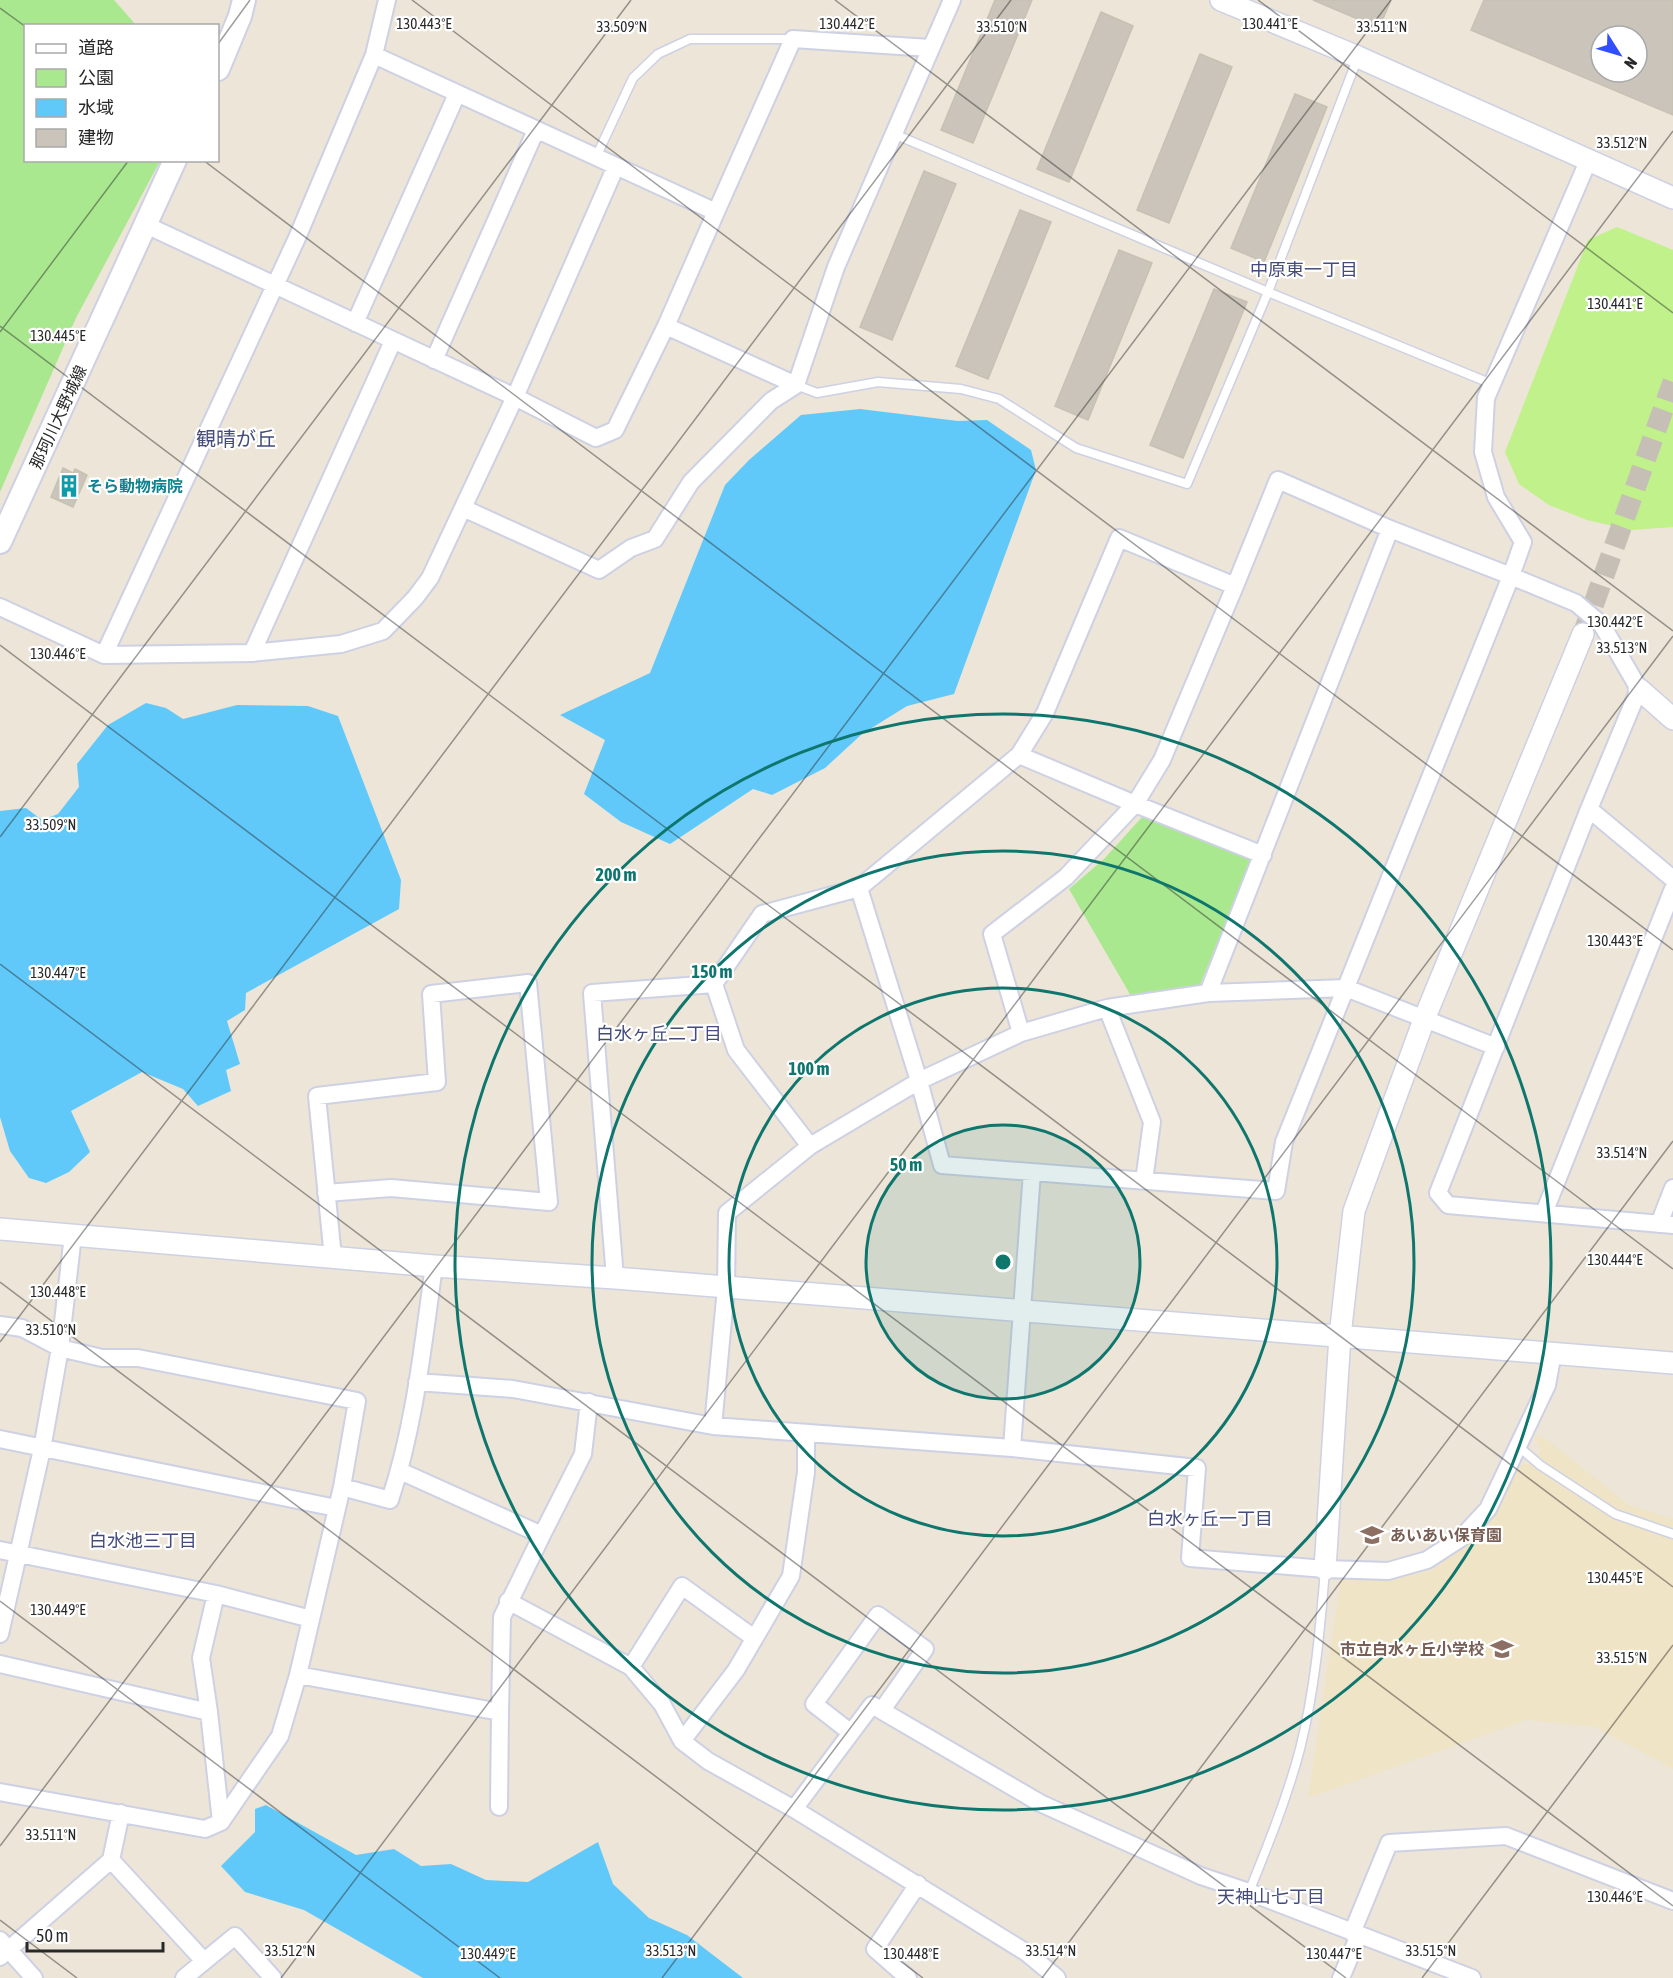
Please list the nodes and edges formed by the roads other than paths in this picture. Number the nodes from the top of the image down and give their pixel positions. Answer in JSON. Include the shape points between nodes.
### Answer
{"nodes":[{"id":1,"x":244,"y":0,"type":"edge"},
{"id":2,"x":387,"y":0,"type":"edge"},
{"id":3,"x":952,"y":0,"type":"edge"},
{"id":4,"x":1221,"y":0,"type":"edge"},
{"id":5,"x":793,"y":39,"type":"junction"},
{"id":6,"x":930,"y":48,"type":"junction"},
{"id":7,"x":374,"y":55,"type":"junction"},
{"id":8,"x":1358,"y":57,"type":"junction"},
{"id":9,"x":219,"y":67,"type":"edge"},
{"id":10,"x":458,"y":93,"type":"junction"},
{"id":11,"x":536,"y":129,"type":"junction"},
{"id":12,"x":894,"y":134,"type":"junction"},
{"id":13,"x":596,"y":157,"type":"junction"},
{"id":14,"x":1589,"y":159,"type":"junction"},
{"id":15,"x":174,"y":162,"type":"edge"},
{"id":16,"x":616,"y":166,"type":"junction"},
{"id":17,"x":1673,"y":198,"type":"edge"},
{"id":18,"x":716,"y":212,"type":"junction"},
{"id":19,"x":146,"y":225,"type":"junction"},
{"id":20,"x":274,"y":285,"type":"junction"},
{"id":21,"x":1268,"y":292,"type":"junction"},
{"id":22,"x":355,"y":323,"type":"junction"},
{"id":23,"x":666,"y":326,"type":"junction"},
{"id":24,"x":393,"y":341,"type":"junction"},
{"id":25,"x":434,"y":360,"type":"junction"},
{"id":26,"x":1492,"y":384,"type":"junction"},
{"id":27,"x":796,"y":385,"type":"junction"},
{"id":28,"x":515,"y":398,"type":"junction"},
{"id":29,"x":462,"y":508,"type":"junction"},
{"id":30,"x":1390,"y":529,"type":"junction"},
{"id":31,"x":0,"y":542,"type":"edge"},
{"id":32,"x":1511,"y":576,"type":"junction"},
{"id":33,"x":1235,"y":586,"type":"junction"},
{"id":34,"x":0,"y":607,"type":"edge"},
{"id":35,"x":1583,"y":634,"type":"tunnel mouth"},
{"id":36,"x":252,"y":653,"type":"junction"},
{"id":37,"x":105,"y":655,"type":"junction"},
{"id":38,"x":1638,"y":689,"type":"junction"},
{"id":39,"x":1673,"y":719,"type":"edge"},
{"id":40,"x":1019,"y":755,"type":"junction"},
{"id":41,"x":1135,"y":804,"type":"junction"},
{"id":42,"x":1589,"y":809,"type":"junction"},
{"id":43,"x":1263,"y":855,"type":"junction"},
{"id":44,"x":1673,"y":879,"type":"edge"},
{"id":45,"x":859,"y":888,"type":"junction"},
{"id":46,"x":1673,"y":889,"type":"edge"},
{"id":47,"x":714,"y":984,"type":"junction"},
{"id":48,"x":1346,"y":988,"type":"junction"},
{"id":49,"x":1208,"y":993,"type":"junction"},
{"id":50,"x":1107,"y":1008,"type":"junction"},
{"id":51,"x":1425,"y":1017,"type":"junction"},
{"id":52,"x":1021,"y":1033,"type":"junction"},
{"id":53,"x":1496,"y":1047,"type":"junction"},
{"id":54,"x":919,"y":1081,"type":"junction"},
{"id":55,"x":810,"y":1146,"type":"junction"},
{"id":56,"x":1032,"y":1172,"type":"junction"},
{"id":57,"x":1144,"y":1181,"type":"junction"},
{"id":58,"x":1673,"y":1188,"type":"edge"},
{"id":59,"x":326,"y":1193,"type":"junction"},
{"id":60,"x":1544,"y":1213,"type":"junction"},
{"id":61,"x":1666,"y":1224,"type":"edge"},
{"id":62,"x":0,"y":1229,"type":"edge"},
{"id":63,"x":73,"y":1235,"type":"junction"},
{"id":64,"x":333,"y":1258,"type":"junction"},
{"id":65,"x":434,"y":1266,"type":"junction"},
{"id":66,"x":615,"y":1278,"type":"junction"},
{"id":67,"x":726,"y":1288,"type":"junction"},
{"id":68,"x":1022,"y":1311,"type":"junction"},
{"id":69,"x":0,"y":1325,"type":"edge"},
{"id":70,"x":1340,"y":1336,"type":"junction"},
{"id":71,"x":60,"y":1348,"type":"junction"},
{"id":72,"x":1552,"y":1353,"type":"junction"},
{"id":73,"x":1673,"y":1363,"type":"edge"},
{"id":74,"x":417,"y":1382,"type":"junction"},
{"id":75,"x":589,"y":1402,"type":"junction"},
{"id":76,"x":713,"y":1426,"type":"junction"},
{"id":77,"x":806,"y":1434,"type":"junction"},
{"id":78,"x":0,"y":1440,"type":"edge"},
{"id":79,"x":1518,"y":1446,"type":"junction"},
{"id":80,"x":1012,"y":1448,"type":"junction"},
{"id":81,"x":42,"y":1449,"type":"junction"},
{"id":82,"x":400,"y":1472,"type":"junction"},
{"id":83,"x":342,"y":1487,"type":"junction"},
{"id":84,"x":336,"y":1508,"type":"junction"},
{"id":85,"x":1673,"y":1534,"type":"edge"},
{"id":86,"x":542,"y":1535,"type":"junction"},
{"id":87,"x":0,"y":1551,"type":"edge"},
{"id":88,"x":19,"y":1555,"type":"junction"},
{"id":89,"x":1326,"y":1569,"type":"junction"},
{"id":90,"x":216,"y":1594,"type":"junction"},
{"id":91,"x":508,"y":1601,"type":"junction"},
{"id":92,"x":311,"y":1619,"type":"junction"},
{"id":93,"x":0,"y":1634,"type":"edge"},
{"id":94,"x":754,"y":1638,"type":"junction"},
{"id":95,"x":0,"y":1664,"type":"edge"},
{"id":96,"x":631,"y":1667,"type":"junction"},
{"id":97,"x":297,"y":1675,"type":"junction"},
{"id":98,"x":882,"y":1710,"type":"junction"},
{"id":99,"x":209,"y":1712,"type":"junction"},
{"id":100,"x":500,"y":1712,"type":"junction"},
{"id":101,"x":850,"y":1732,"type":"junction"},
{"id":102,"x":682,"y":1741,"type":"junction"},
{"id":103,"x":0,"y":1792,"type":"edge"},
{"id":104,"x":499,"y":1807,"type":"dead end"},
{"id":105,"x":794,"y":1809,"type":"junction"},
{"id":106,"x":121,"y":1813,"type":"junction"},
{"id":107,"x":221,"y":1822,"type":"junction"},
{"id":108,"x":111,"y":1860,"type":"junction"},
{"id":109,"x":918,"y":1884,"type":"junction"},
{"id":110,"x":1249,"y":1892,"type":"junction"},
{"id":111,"x":1673,"y":1901,"type":"edge"},
{"id":112,"x":1356,"y":1934,"type":"junction"},
{"id":113,"x":3,"y":1949,"type":"edge"},
{"id":114,"x":204,"y":1961,"type":"junction"},
{"id":115,"x":34,"y":1978,"type":"edge"},
{"id":116,"x":184,"y":1978,"type":"edge"},
{"id":117,"x":273,"y":1978,"type":"edge"},
{"id":118,"x":908,"y":1978,"type":"edge"},
{"id":119,"x":1057,"y":1978,"type":"edge"},
{"id":120,"x":1341,"y":1978,"type":"edge"},
{"id":121,"x":1472,"y":1978,"type":"edge"}],
"edges":[{"from":1,"to":9,"type":"main road"},
{"from":2,"to":7,"type":"street"},
{"from":3,"to":6,"type":"street"},
{"from":4,"to":8,"type":"street"},
{"from":5,"to":6,"type":"street"},
{"from":5,"to":13,"type":"lane","via":[[690,39],[658,54],[633,78]]},
{"from":5,"to":18,"type":"street"},
{"from":6,"to":12,"type":"street"},
{"from":7,"to":10,"type":"street"},
{"from":7,"to":20,"type":"street"},
{"from":8,"to":14,"type":"street"},
{"from":8,"to":21,"type":"lane"},
{"from":10,"to":11,"type":"street"},
{"from":10,"to":22,"type":"street"},
{"from":11,"to":13,"type":"street"},
{"from":11,"to":25,"type":"street"},
{"from":12,"to":21,"type":"lane"},
{"from":12,"to":27,"type":"street","via":[[836,267]]},
{"from":13,"to":16,"type":"street"},
{"from":14,"to":17,"type":"street"},
{"from":14,"to":26,"type":"street"},
{"from":15,"to":19,"type":"main road","name":"那珂川大野城線"},
{"from":16,"to":18,"type":"street"},
{"from":16,"to":28,"type":"street"},
{"from":18,"to":23,"type":"street"},
{"from":19,"to":20,"type":"street"},
{"from":19,"to":31,"type":"main road","name":"那珂川大野城線"},
{"from":20,"to":22,"type":"street"},
{"from":20,"to":37,"type":"street"},
{"from":21,"to":26,"type":"lane"},
{"from":21,"to":27,"type":"lane","via":[[1187,484],[1076,448],[999,399],[961,389],[878,382],[817,393]]},
{"from":22,"to":24,"type":"street"},
{"from":23,"to":27,"type":"street"},
{"from":23,"to":28,"type":"street","via":[[615,430],[596,438]]},
{"from":24,"to":25,"type":"street"},
{"from":24,"to":36,"type":"street"},
{"from":25,"to":28,"type":"street"},
{"from":26,"to":32,"type":"street","via":[[1486,398],[1483,452],[1496,497],[1523,542]]},
{"from":27,"to":29,"type":"street","via":[[771,401],[691,482],[655,539],[631,548],[599,570]]},
{"from":28,"to":29,"type":"street"},
{"from":29,"to":36,"type":"street","via":[[430,578],[383,631],[341,644]]},
{"from":30,"to":32,"type":"street"},
{"from":30,"to":33,"type":"street","via":[[1278,480]]},
{"from":30,"to":43,"type":"street"},
{"from":32,"to":38,"type":"street","via":[[1576,603],[1602,625]]},
{"from":32,"to":48,"type":"street"},
{"from":33,"to":40,"type":"street","via":[[1119,538],[1045,713]]},
{"from":33,"to":41,"type":"street","via":[[1162,760]]},
{"from":34,"to":37,"type":"street"},
{"from":35,"to":51,"type":"street"},
{"from":36,"to":37,"type":"street"},
{"from":38,"to":39,"type":"street"},
{"from":38,"to":42,"type":"street"},
{"from":40,"to":41,"type":"street"},
{"from":40,"to":45,"type":"street"},
{"from":41,"to":43,"type":"street"},
{"from":41,"to":52,"type":"street","via":[[1066,876],[992,934]]},
{"from":42,"to":44,"type":"street"},
{"from":42,"to":53,"type":"street"},
{"from":43,"to":49,"type":"street"},
{"from":45,"to":47,"type":"street","via":[[762,914]]},
{"from":45,"to":54,"type":"street"},
{"from":46,"to":60,"type":"street"},
{"from":47,"to":55,"type":"street","via":[[736,1050]]},
{"from":47,"to":66,"type":"street","via":[[592,993]]},
{"from":48,"to":49,"type":"street"},
{"from":48,"to":51,"type":"street"},
{"from":48,"to":57,"type":"street","via":[[1284,1142],[1276,1191]]},
{"from":49,"to":50,"type":"street"},
{"from":50,"to":52,"type":"street"},
{"from":50,"to":57,"type":"street","via":[[1152,1122]]},
{"from":51,"to":53,"type":"street"},
{"from":51,"to":70,"type":"street","via":[[1354,1212]]},
{"from":52,"to":54,"type":"street"},
{"from":53,"to":60,"type":"street","via":[[1438,1193],[1448,1205]]},
{"from":54,"to":55,"type":"street"},
{"from":54,"to":56,"type":"street","via":[[942,1165]]},
{"from":55,"to":67,"type":"street","via":[[727,1213]]},
{"from":56,"to":57,"type":"street"},
{"from":56,"to":68,"type":"street"},
{"from":58,"to":61,"type":"street"},
{"from":59,"to":59,"type":"street","via":[[317,1096],[437,1082],[431,994],[528,983],[549,1202],[391,1188]]},
{"from":59,"to":64,"type":"street"},
{"from":60,"to":61,"type":"street"},
{"from":62,"to":63,"type":"street"},
{"from":63,"to":64,"type":"street"},
{"from":63,"to":71,"type":"street"},
{"from":64,"to":65,"type":"street"},
{"from":65,"to":66,"type":"street"},
{"from":65,"to":74,"type":"street"},
{"from":66,"to":67,"type":"street"},
{"from":67,"to":68,"type":"street"},
{"from":67,"to":76,"type":"street"},
{"from":68,"to":70,"type":"street"},
{"from":68,"to":80,"type":"street"},
{"from":69,"to":71,"type":"street","via":[[22,1328]]},
{"from":70,"to":72,"type":"street"},
{"from":70,"to":89,"type":"street"},
{"from":71,"to":81,"type":"street"},
{"from":71,"to":83,"type":"street","via":[[102,1358],[138,1358],[357,1401]]},
{"from":72,"to":73,"type":"street"},
{"from":72,"to":79,"type":"street","via":[[1547,1384]]},
{"from":74,"to":75,"type":"street","via":[[513,1389]]},
{"from":74,"to":82,"type":"street"},
{"from":75,"to":76,"type":"street"},
{"from":75,"to":86,"type":"street","via":[[583,1454]]},
{"from":76,"to":77,"type":"street"},
{"from":77,"to":80,"type":"street"},
{"from":77,"to":94,"type":"street","via":[[806,1472],[791,1576]]},
{"from":78,"to":81,"type":"street"},
{"from":79,"to":85,"type":"lane","via":[[1540,1465],[1616,1514]]},
{"from":79,"to":89,"type":"street","via":[[1488,1509],[1461,1538],[1427,1560],[1388,1571]]},
{"from":80,"to":89,"type":"street","via":[[1197,1468],[1190,1558]]},
{"from":81,"to":84,"type":"street"},
{"from":81,"to":88,"type":"street"},
{"from":82,"to":83,"type":"street","via":[[390,1500]]},
{"from":82,"to":86,"type":"street"},
{"from":83,"to":84,"type":"street"},
{"from":84,"to":92,"type":"street"},
{"from":86,"to":91,"type":"street"},
{"from":87,"to":88,"type":"street"},
{"from":88,"to":90,"type":"street"},
{"from":88,"to":93,"type":"street"},
{"from":89,"to":110,"type":"lane","via":[[1317,1663],[1300,1748],[1277,1824]]},
{"from":90,"to":92,"type":"street"},
{"from":90,"to":99,"type":"street","via":[[201,1658]]},
{"from":91,"to":96,"type":"street"},
{"from":91,"to":100,"type":"street","via":[[502,1617]]},
{"from":92,"to":97,"type":"street"},
{"from":94,"to":96,"type":"street","via":[[682,1586]]},
{"from":94,"to":102,"type":"street","via":[[736,1670]]},
{"from":95,"to":99,"type":"street"},
{"from":96,"to":102,"type":"street","via":[[662,1704]]},
{"from":97,"to":100,"type":"street"},
{"from":97,"to":107,"type":"street","via":[[280,1736]]},
{"from":98,"to":101,"type":"street","via":[[872,1705]]},
{"from":98,"to":101,"type":"street","via":[[925,1649],[878,1615],[814,1704]]},
{"from":98,"to":110,"type":"street","via":[[1040,1803],[1201,1876]]},
{"from":99,"to":107,"type":"street"},
{"from":100,"to":104,"type":"street"},
{"from":101,"to":105,"type":"street"},
{"from":102,"to":105,"type":"street","via":[[708,1761]]},
{"from":103,"to":106,"type":"street"},
{"from":105,"to":109,"type":"street"},
{"from":106,"to":107,"type":"street","via":[[205,1829]]},
{"from":106,"to":108,"type":"street"},
{"from":108,"to":113,"type":"street"},
{"from":108,"to":114,"type":"street"},
{"from":109,"to":118,"type":"street","via":[[875,1949]]},
{"from":109,"to":119,"type":"street","via":[[1027,1953]]},
{"from":110,"to":112,"type":"street"},
{"from":111,"to":112,"type":"street","via":[[1506,1836],[1389,1843]]},
{"from":112,"to":120,"type":"street"},
{"from":112,"to":121,"type":"street"},
{"from":113,"to":115,"type":"street"},
{"from":114,"to":116,"type":"street"},
{"from":114,"to":117,"type":"street","via":[[235,1936]]}]}
